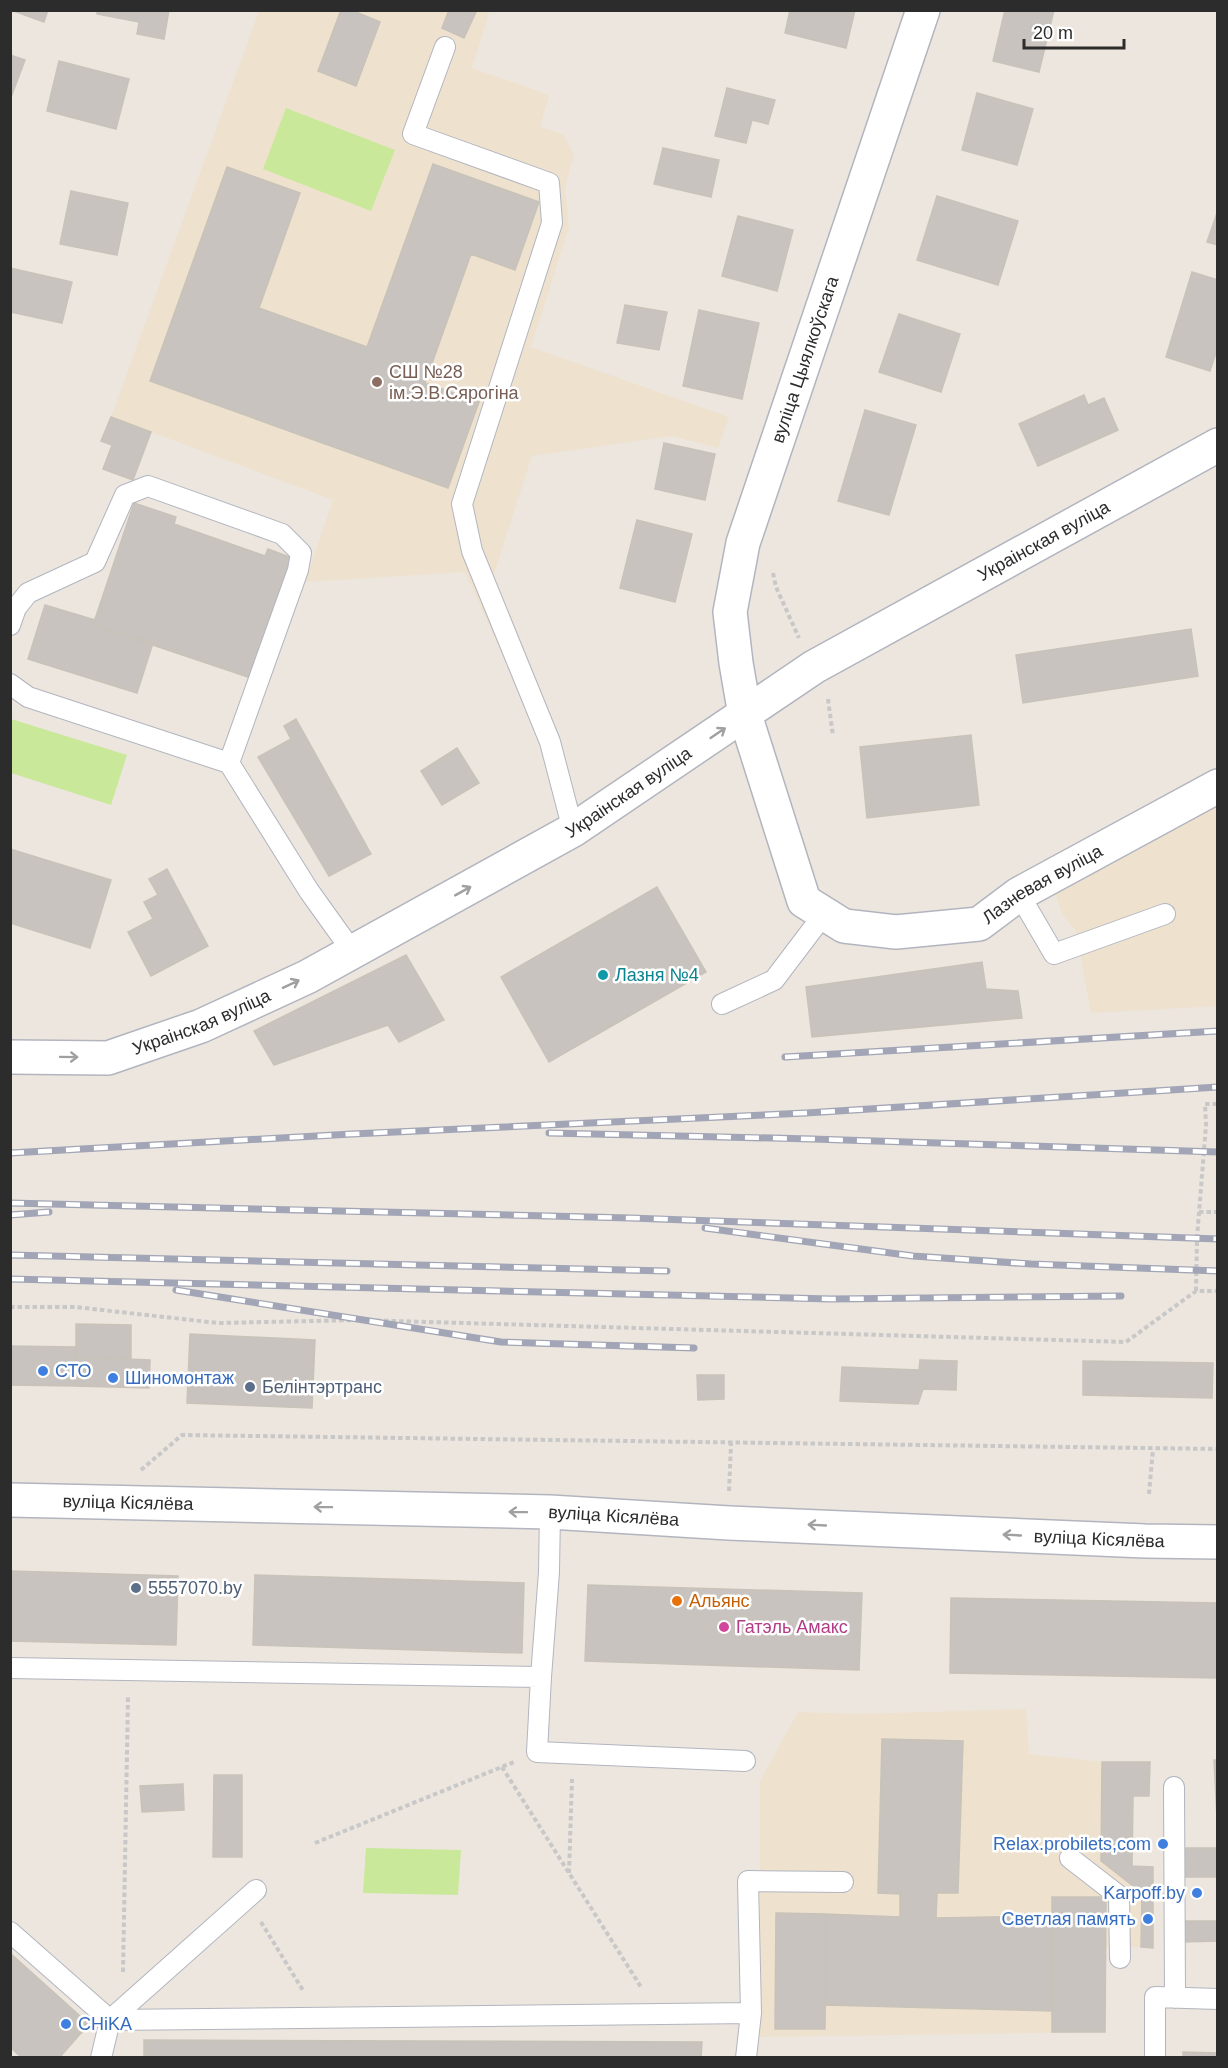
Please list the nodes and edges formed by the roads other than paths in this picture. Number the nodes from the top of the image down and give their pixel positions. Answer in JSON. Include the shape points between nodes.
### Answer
{"nodes":[{"id":1,"x":922,"y":10,"type":"edge"},
{"id":2,"x":445,"y":47,"type":"dead end"},
{"id":3,"x":1218,"y":445,"type":"edge"},
{"id":4,"x":10,"y":625,"type":"edge"},
{"id":5,"x":10,"y":684,"type":"edge"},
{"id":6,"x":745,"y":715,"type":"junction"},
{"id":7,"x":229,"y":763,"type":"junction"},
{"id":8,"x":1218,"y":786,"type":"edge"},
{"id":9,"x":573,"y":830,"type":"junction"},
{"id":10,"x":1018,"y":894,"type":"junction"},
{"id":11,"x":824,"y":914,"type":"junction"},
{"id":12,"x":1165,"y":914,"type":"dead end"},
{"id":13,"x":352,"y":951,"type":"junction"},
{"id":14,"x":722,"y":1004,"type":"dead end"},
{"id":15,"x":10,"y":1057,"type":"edge"},
{"id":16,"x":10,"y":1500,"type":"edge"},
{"id":17,"x":550,"y":1512,"type":"junction"},
{"id":18,"x":1218,"y":1542,"type":"edge"},
{"id":19,"x":10,"y":1668,"type":"edge"},
{"id":20,"x":541,"y":1677,"type":"junction"},
{"id":21,"x":745,"y":1761,"type":"dead end"},
{"id":22,"x":1174,"y":1787,"type":"dead end"},
{"id":23,"x":1070,"y":1858,"type":"dead end"},
{"id":24,"x":843,"y":1882,"type":"dead end"},
{"id":25,"x":251,"y":1894,"type":"road end"},
{"id":26,"x":10,"y":1932,"type":"edge"},
{"id":27,"x":1120,"y":1958,"type":"dead end"},
{"id":28,"x":1175,"y":1998,"type":"junction"},
{"id":29,"x":1218,"y":1999,"type":"edge"},
{"id":30,"x":751,"y":2013,"type":"junction"},
{"id":31,"x":116,"y":2015,"type":"junction"},
{"id":32,"x":101,"y":2058,"type":"edge"},
{"id":33,"x":746,"y":2058,"type":"edge"},
{"id":34,"x":1155,"y":2058,"type":"edge"}],
"edges":[{"from":1,"to":6,"type":"street","name":"вуліца Цыялкоўскага","via":[[743,543],[730,612]]},
{"from":2,"to":9,"type":"lane","via":[[413,134],[549,183],[552,223],[462,504],[472,551],[550,742]]},
{"from":3,"to":6,"type":"street","name":"Украінская вуліца","via":[[814,667]]},
{"from":4,"to":7,"type":"lane","via":[[16,608],[28,593],[95,562],[125,495],[148,486],[282,534],[301,553],[298,570]]},
{"from":5,"to":7,"type":"lane","via":[[28,697]]},
{"from":9,"to":6,"type":"street","name":"Украінская вуліца","one_way":true},
{"from":6,"to":11,"type":"street","name":"Лазневая вуліца","via":[[804,901]]},
{"from":7,"to":13,"type":"lane","via":[[309,891]]},
{"from":8,"to":10,"type":"street","name":"Лазневая вуліца"},
{"from":13,"to":9,"type":"street","name":"Украінская вуліца","one_way":true},
{"from":10,"to":11,"type":"street","name":"Лазневая вуліца","via":[[979,924],[896,932],[844,926]]},
{"from":10,"to":12,"type":"lane","via":[[1054,954]]},
{"from":11,"to":14,"type":"lane","via":[[774,980]]},
{"from":15,"to":13,"type":"street","name":"Украінская вуліца","one_way":true,"via":[[108,1058],[201,1026]]},
{"from":17,"to":16,"type":"street","name":"вуліца Кісялёва","one_way":true},
{"from":18,"to":17,"type":"street","name":"вуліца Кісялёва","one_way":true},
{"from":17,"to":20,"type":"lane"},
{"from":19,"to":20,"type":"lane"},
{"from":20,"to":21,"type":"lane","via":[[537,1752]]},
{"from":22,"to":28,"type":"lane"},
{"from":23,"to":27,"type":"lane","via":[[1119,1896]]},
{"from":24,"to":30,"type":"lane","via":[[748,1881]]},
{"from":25,"to":31,"type":"lane"},
{"from":26,"to":31,"type":"lane"},
{"from":28,"to":29,"type":"lane"},
{"from":28,"to":34,"type":"lane","via":[[1155,1997]]},
{"from":30,"to":31,"type":"lane","via":[[319,2018]]},
{"from":30,"to":33,"type":"lane"},
{"from":31,"to":32,"type":"lane"}]}
